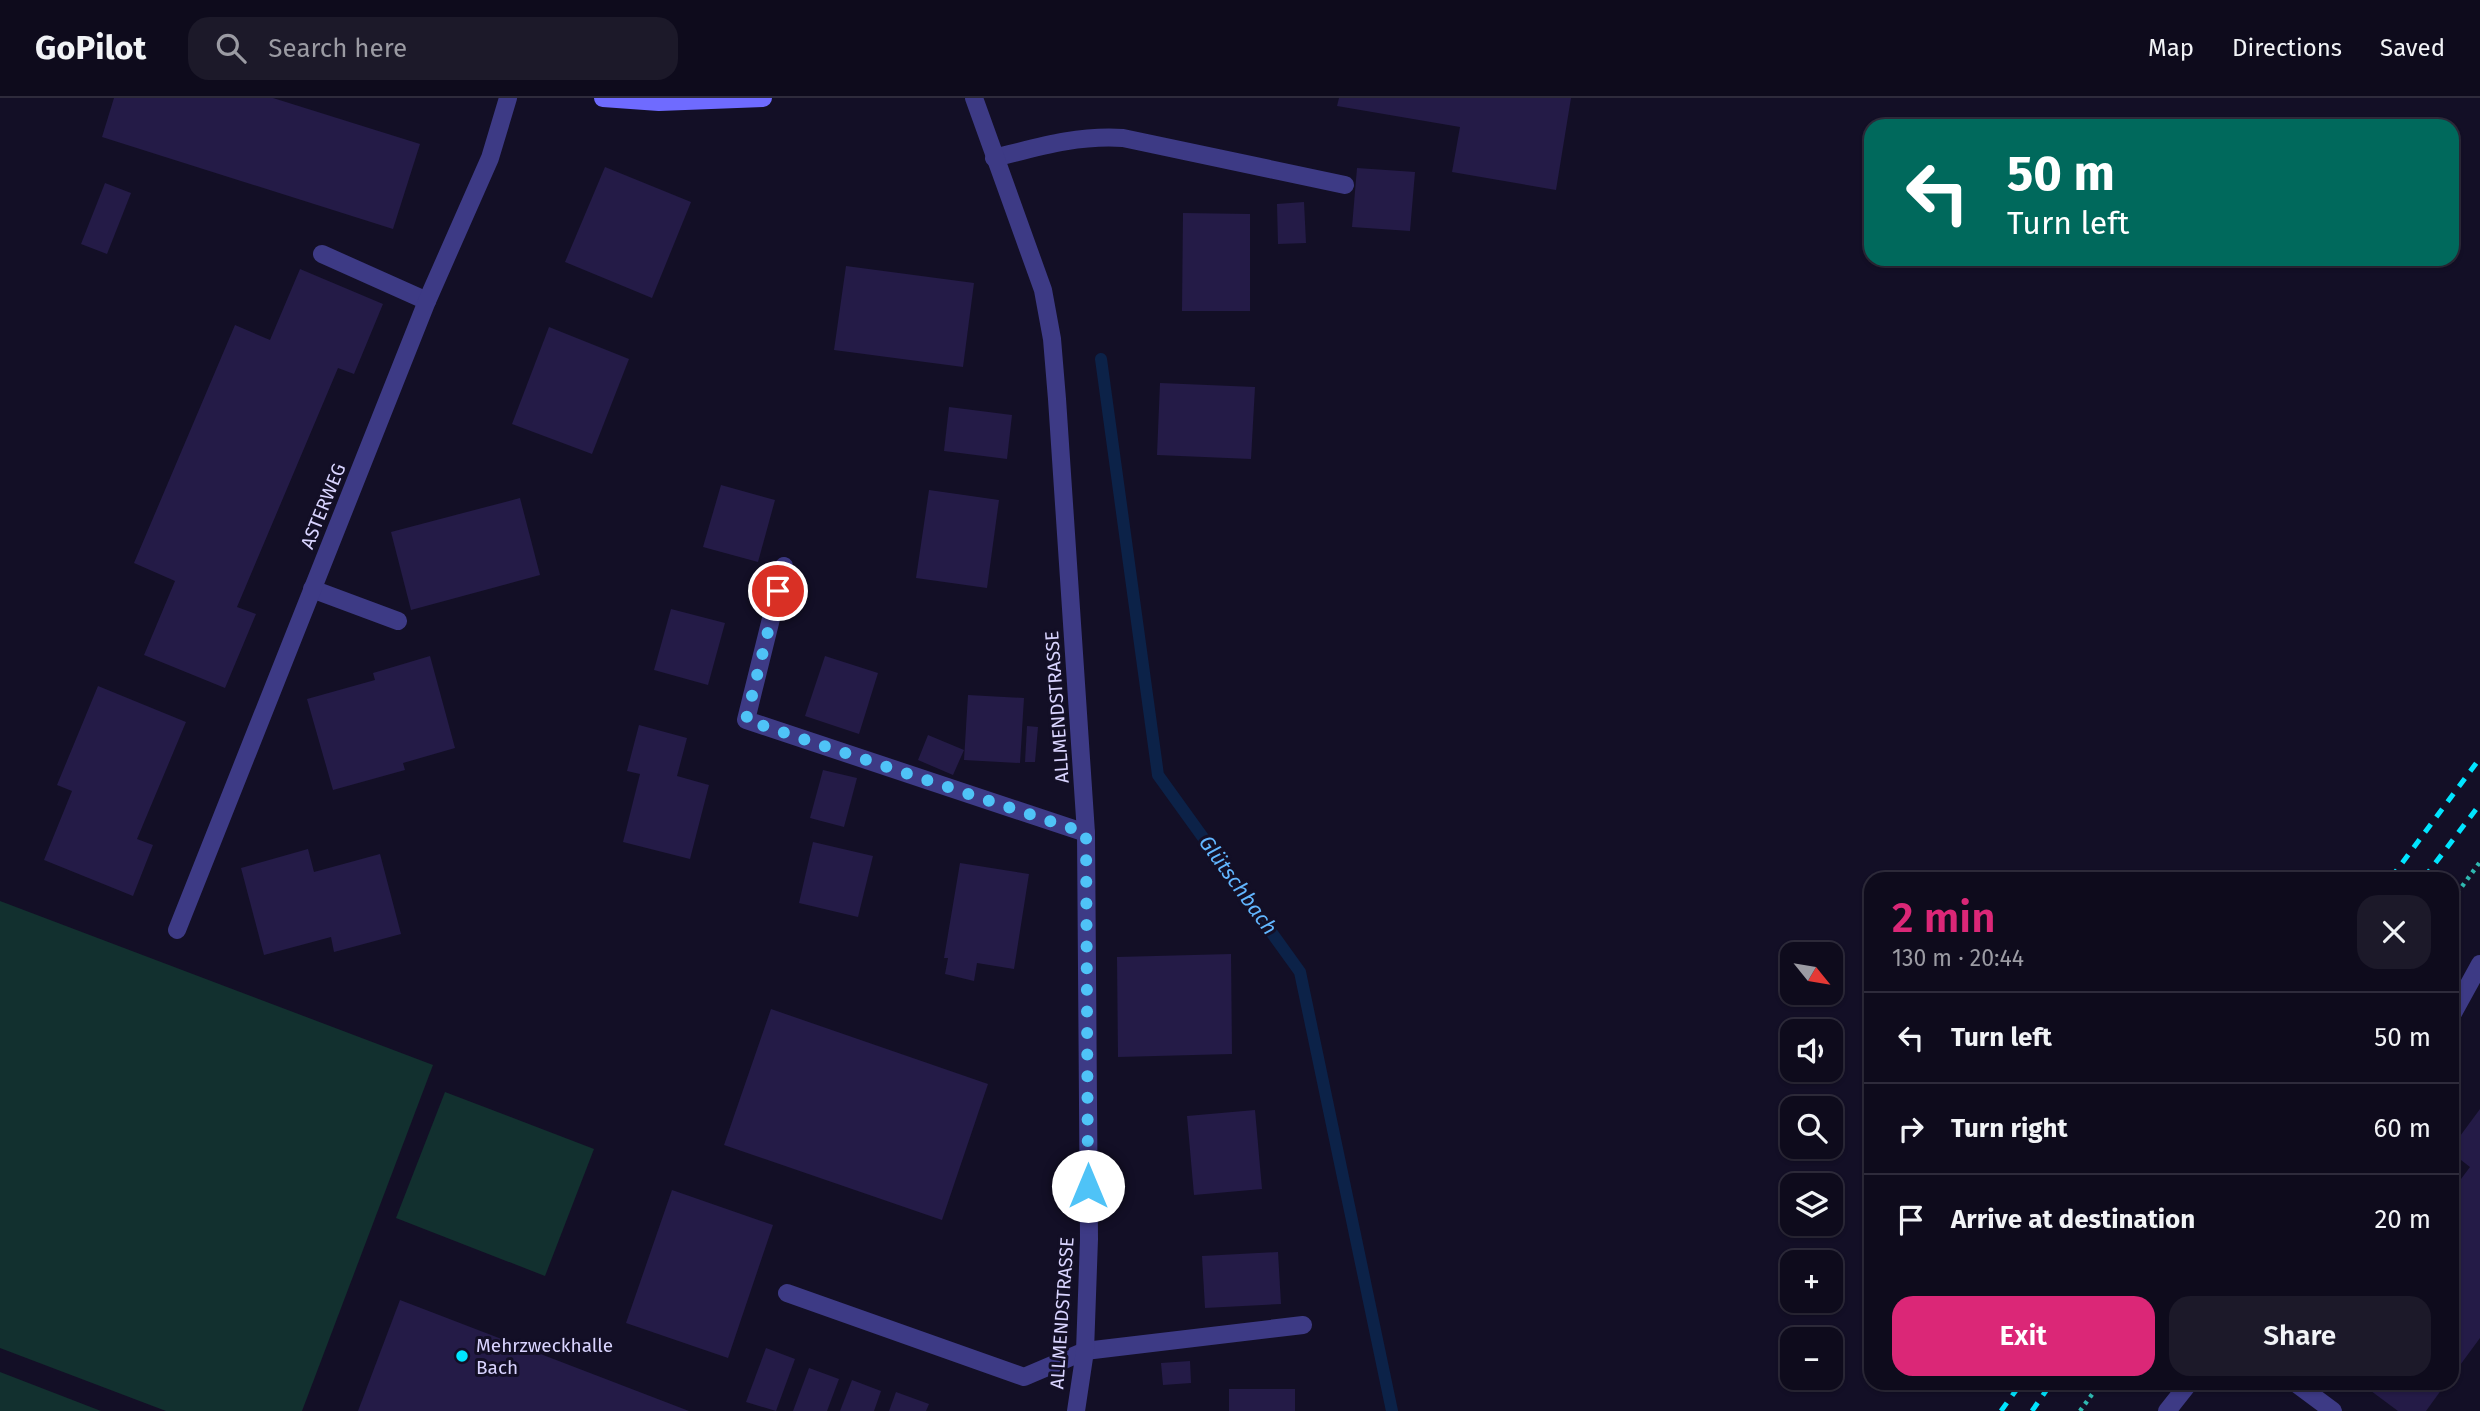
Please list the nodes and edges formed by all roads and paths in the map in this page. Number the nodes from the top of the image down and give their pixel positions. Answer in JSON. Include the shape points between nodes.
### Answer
{"nodes":[{"id":1,"x":508,"y":98,"type":"edge"},
{"id":2,"x":603,"y":98,"type":"edge"},
{"id":3,"x":763,"y":98,"type":"edge"},
{"id":4,"x":974,"y":98,"type":"edge"},
{"id":5,"x":660,"y":100,"type":"edge"},
{"id":6,"x":994,"y":158,"type":"junction"},
{"id":7,"x":1345,"y":185,"type":"dead end"},
{"id":8,"x":322,"y":254,"type":"dead end"},
{"id":9,"x":427,"y":301,"type":"junction"},
{"id":10,"x":784,"y":566,"type":"dead end"},
{"id":11,"x":312,"y":589,"type":"junction"},
{"id":12,"x":398,"y":621,"type":"dead end"},
{"id":13,"x":1086,"y":833,"type":"junction"},
{"id":14,"x":2480,"y":862,"type":"edge"},
{"id":15,"x":2459,"y":890,"type":"edge"},
{"id":16,"x":177,"y":930,"type":"dead end"},
{"id":17,"x":2480,"y":964,"type":"edge"},
{"id":18,"x":2459,"y":1002,"type":"edge"},
{"id":19,"x":788,"y":1293,"type":"dead end"},
{"id":20,"x":1303,"y":1325,"type":"dead end"},
{"id":21,"x":1085,"y":1351,"type":"junction"},
{"id":22,"x":2095,"y":1390,"type":"edge"},
{"id":23,"x":2184,"y":1390,"type":"edge"},
{"id":24,"x":2305,"y":1390,"type":"edge"},
{"id":25,"x":1076,"y":1411,"type":"edge"},
{"id":26,"x":2080,"y":1411,"type":"edge"},
{"id":27,"x":2167,"y":1411,"type":"edge"},
{"id":28,"x":2333,"y":1411,"type":"edge"}],
"edges":[{"from":1,"to":9,"type":"street","name":"ASTERWEG","via":[[490,158]]},
{"from":2,"to":5,"type":"main road"},
{"from":3,"to":5,"type":"main road"},
{"from":4,"to":6,"type":"street","name":"ALLMENDSTRASSE"},
{"from":6,"to":7,"type":"street","via":[[1098,136]]},
{"from":6,"to":13,"type":"street","name":"ALLMENDSTRASSE","via":[[1043,290],[1052,339]]},
{"from":8,"to":9,"type":"street"},
{"from":9,"to":11,"type":"street","name":"ASTERWEG"},
{"from":10,"to":13,"type":"street","via":[[746,720]]},
{"from":11,"to":12,"type":"street"},
{"from":11,"to":16,"type":"street","name":"ASTERWEG"},
{"from":13,"to":21,"type":"street","name":"ALLMENDSTRASSE"},
{"from":14,"to":15,"type":"path"},
{"from":17,"to":18,"type":"street"},
{"from":19,"to":21,"type":"street","via":[[1024,1377]]},
{"from":20,"to":21,"type":"street"},
{"from":21,"to":25,"type":"street","name":"ALLMENDSTRASSE"},
{"from":22,"to":26,"type":"path"},
{"from":23,"to":27,"type":"street"},
{"from":24,"to":28,"type":"street"}]}
